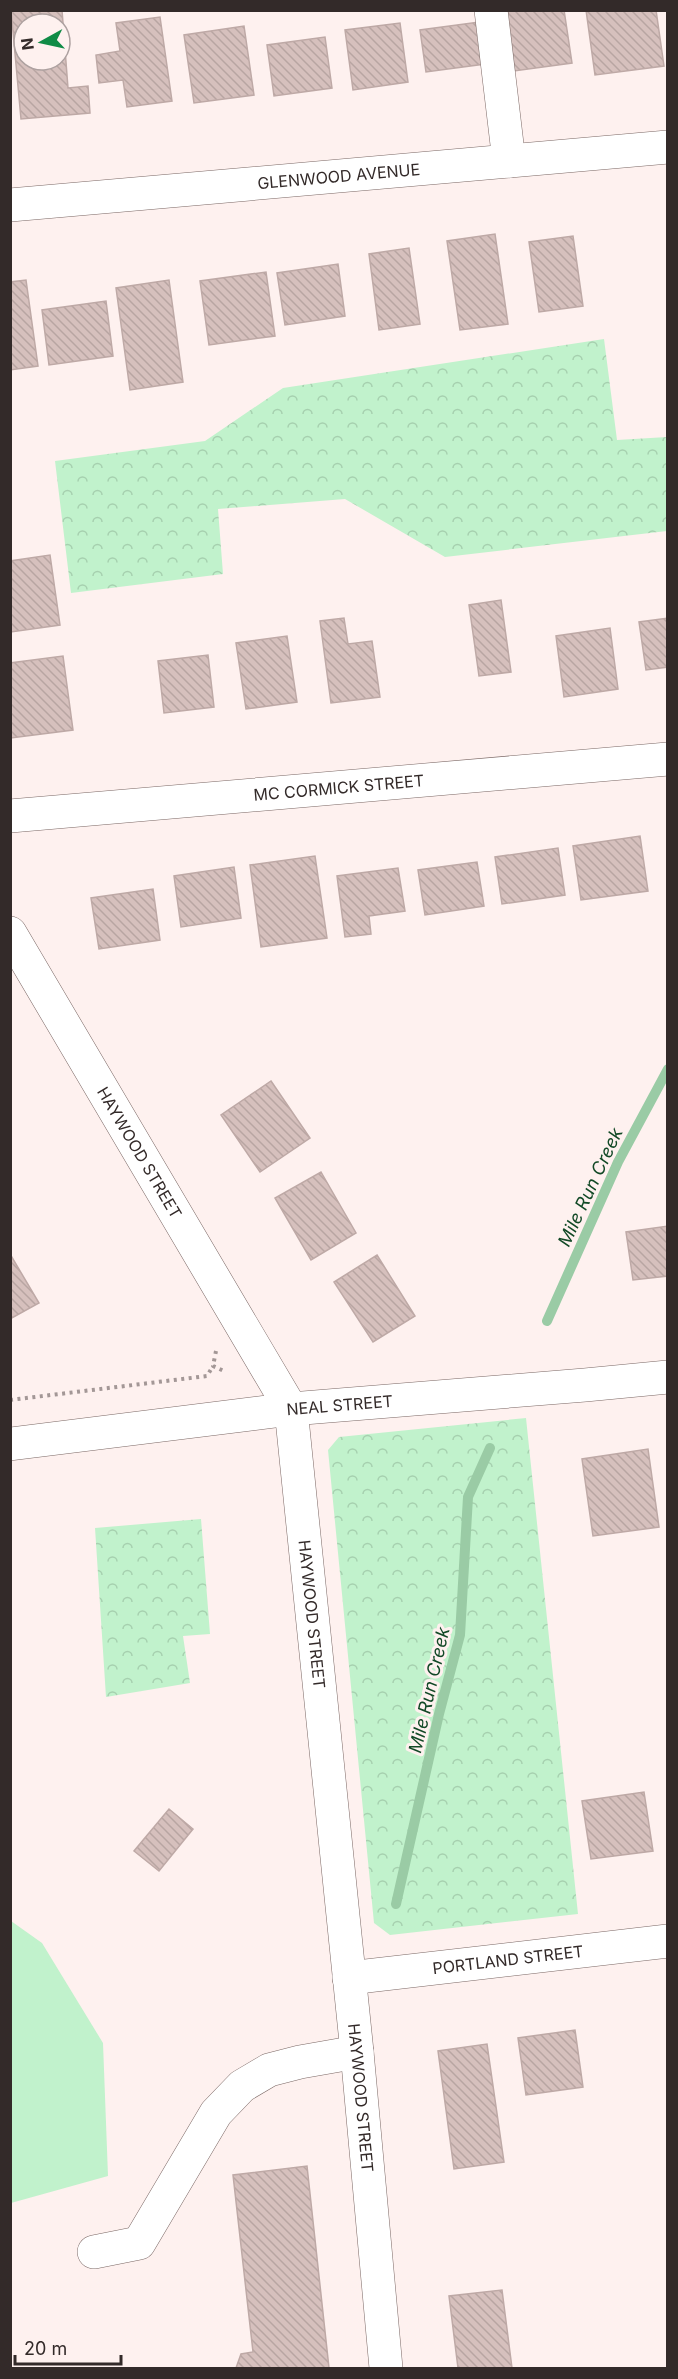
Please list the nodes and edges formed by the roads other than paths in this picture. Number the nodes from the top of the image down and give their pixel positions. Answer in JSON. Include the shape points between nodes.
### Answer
{"nodes":[{"id":1,"x":491,"y":10,"type":"edge"},
{"id":2,"x":668,"y":147,"type":"edge"},
{"id":3,"x":509,"y":161,"type":"junction"},
{"id":4,"x":10,"y":205,"type":"edge"},
{"id":5,"x":668,"y":759,"type":"edge"},
{"id":6,"x":10,"y":816,"type":"edge"},
{"id":7,"x":10,"y":933,"type":"edge"},
{"id":8,"x":668,"y":1377,"type":"edge"},
{"id":9,"x":291,"y":1409,"type":"junction"},
{"id":10,"x":10,"y":1444,"type":"edge"},
{"id":11,"x":668,"y":1941,"type":"edge"},
{"id":12,"x":349,"y":1978,"type":"junction"},
{"id":13,"x":357,"y":2052,"type":"junction"},
{"id":14,"x":94,"y":2253,"type":"dead end"},
{"id":15,"x":386,"y":2368,"type":"edge"}],
"edges":[{"from":1,"to":3,"type":"street"},
{"from":2,"to":3,"type":"street","name":"GLENWOOD AVENUE"},
{"from":3,"to":4,"type":"street","name":"GLENWOOD AVENUE"},
{"from":5,"to":6,"type":"street","name":"MC CORMICK STREET"},
{"from":7,"to":9,"type":"street","name":"HAYWOOD STREET"},
{"from":8,"to":9,"type":"street","name":"NEAL STREET"},
{"from":9,"to":10,"type":"street","name":"NEAL STREET"},
{"from":9,"to":12,"type":"street","name":"HAYWOOD STREET"},
{"from":11,"to":12,"type":"street","name":"PORTLAND STREET"},
{"from":12,"to":13,"type":"street","name":"HAYWOOD STREET"},
{"from":13,"to":14,"type":"street","via":[[269,2070],[242,2086],[216,2113],[139,2243]]},
{"from":13,"to":15,"type":"street","name":"HAYWOOD STREET"}]}
